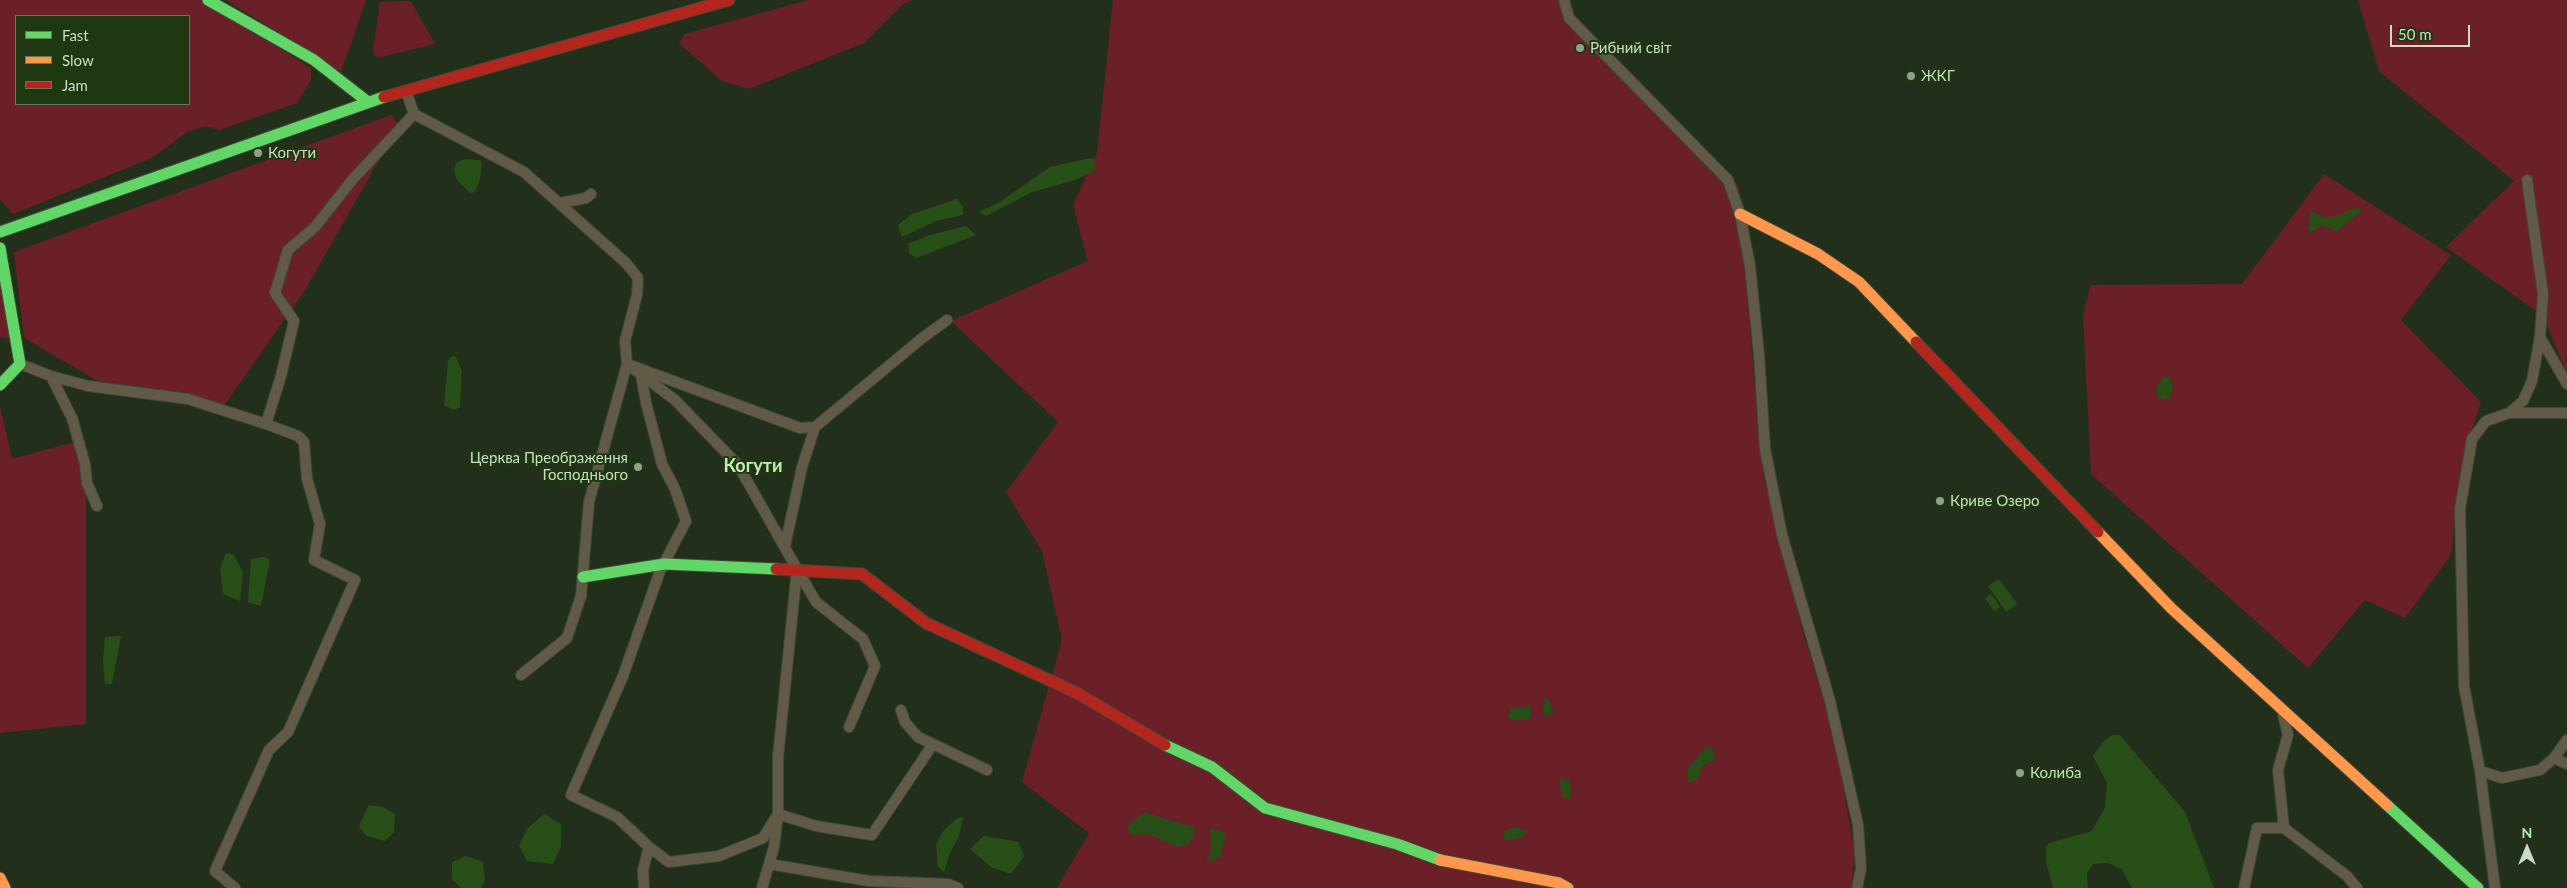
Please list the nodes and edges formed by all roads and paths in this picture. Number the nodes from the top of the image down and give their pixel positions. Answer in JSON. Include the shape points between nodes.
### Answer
{"nodes":[{"id":1,"x":208,"y":0,"type":"edge"},
{"id":2,"x":729,"y":0,"type":"edge"},
{"id":3,"x":1564,"y":0,"type":"edge"},
{"id":4,"x":406,"y":91,"type":"junction"},
{"id":5,"x":368,"y":102,"type":"junction"},
{"id":6,"x":414,"y":114,"type":"junction"},
{"id":7,"x":2527,"y":180,"type":"dead end"},
{"id":8,"x":591,"y":194,"type":"dead end"},
{"id":9,"x":560,"y":203,"type":"junction"},
{"id":10,"x":1740,"y":214,"type":"junction"},
{"id":11,"x":0,"y":232,"type":"edge"},
{"id":12,"x":0,"y":248,"type":"edge"},
{"id":13,"x":947,"y":320,"type":"dead end"},
{"id":14,"x":2540,"y":337,"type":"junction"},
{"id":15,"x":20,"y":364,"type":"junction"},
{"id":16,"x":627,"y":364,"type":"junction"},
{"id":17,"x":641,"y":375,"type":"junction"},
{"id":18,"x":51,"y":376,"type":"junction"},
{"id":19,"x":2567,"y":384,"type":"edge"},
{"id":20,"x":0,"y":385,"type":"edge"},
{"id":21,"x":2509,"y":413,"type":"junction"},
{"id":22,"x":2567,"y":413,"type":"edge"},
{"id":23,"x":266,"y":424,"type":"junction"},
{"id":24,"x":815,"y":427,"type":"junction"},
{"id":25,"x":97,"y":506,"type":"dead end"},
{"id":26,"x":785,"y":546,"type":"junction"},
{"id":27,"x":664,"y":564,"type":"junction"},
{"id":28,"x":797,"y":569,"type":"junction"},
{"id":29,"x":583,"y":577,"type":"junction"},
{"id":30,"x":521,"y":675,"type":"dead end"},
{"id":31,"x":900,"y":710,"type":"dead end"},
{"id":32,"x":2282,"y":710,"type":"junction"},
{"id":33,"x":850,"y":727,"type":"dead end"},
{"id":34,"x":2567,"y":740,"type":"edge"},
{"id":35,"x":933,"y":744,"type":"junction"},
{"id":36,"x":2554,"y":758,"type":"junction"},
{"id":37,"x":2567,"y":764,"type":"edge"},
{"id":38,"x":986,"y":770,"type":"dead end"},
{"id":39,"x":2480,"y":771,"type":"junction"},
{"id":40,"x":778,"y":814,"type":"junction"},
{"id":41,"x":2284,"y":828,"type":"junction"},
{"id":42,"x":649,"y":847,"type":"junction"},
{"id":43,"x":769,"y":864,"type":"junction"},
{"id":44,"x":0,"y":878,"type":"edge"},
{"id":45,"x":5,"y":888,"type":"edge"},
{"id":46,"x":235,"y":888,"type":"edge"},
{"id":47,"x":644,"y":888,"type":"edge"},
{"id":48,"x":762,"y":888,"type":"edge"},
{"id":49,"x":958,"y":888,"type":"edge"},
{"id":50,"x":1568,"y":888,"type":"edge"},
{"id":51,"x":1857,"y":888,"type":"edge"},
{"id":52,"x":2244,"y":888,"type":"edge"},
{"id":53,"x":2358,"y":888,"type":"edge"},
{"id":54,"x":2478,"y":888,"type":"edge"},
{"id":55,"x":2494,"y":888,"type":"edge"}],
"edges":[{"from":1,"to":5,"type":"main road","via":[[314,60]]},
{"from":2,"to":4,"type":"main road"},
{"from":3,"to":10,"type":"street","via":[[1569,18],[1728,180]]},
{"from":4,"to":5,"type":"main road"},
{"from":4,"to":6,"type":"street"},
{"from":5,"to":11,"type":"main road"},
{"from":6,"to":9,"type":"street","via":[[524,172]]},
{"from":6,"to":23,"type":"street","via":[[352,180],[315,228],[288,250],[275,293],[294,321]]},
{"from":7,"to":14,"type":"street","via":[[2543,294]]},
{"from":8,"to":9,"type":"street"},
{"from":9,"to":16,"type":"street","via":[[626,262],[638,278],[625,341]]},
{"from":10,"to":32,"type":"main road","via":[[1818,254],[1859,282],[2168,612]]},
{"from":10,"to":51,"type":"street","via":[[1750,266],[1764,449],[1782,535],[1830,701],[1858,826],[1861,869]]},
{"from":12,"to":15,"type":"main road"},
{"from":13,"to":24,"type":"street"},
{"from":14,"to":19,"type":"street"},
{"from":14,"to":21,"type":"street","via":[[2532,381],[2523,401]]},
{"from":15,"to":18,"type":"street"},
{"from":15,"to":20,"type":"main road"},
{"from":16,"to":17,"type":"street"},
{"from":16,"to":24,"type":"street","via":[[800,428]]},
{"from":16,"to":29,"type":"street","via":[[589,502]]},
{"from":17,"to":26,"type":"street","via":[[675,400],[738,466]]},
{"from":17,"to":27,"type":"street","via":[[662,464],[686,521]]},
{"from":18,"to":23,"type":"street","via":[[88,386],[188,400]]},
{"from":18,"to":25,"type":"street","via":[[72,418],[87,483]]},
{"from":21,"to":22,"type":"street"},
{"from":21,"to":39,"type":"street","via":[[2486,421],[2472,439],[2460,509],[2464,686]]},
{"from":23,"to":46,"type":"street","via":[[298,436],[304,442],[307,479],[320,524],[314,560],[355,580],[288,732],[269,750],[215,870]]},
{"from":24,"to":26,"type":"street","via":[[802,467]]},
{"from":26,"to":28,"type":"street"},
{"from":27,"to":28,"type":"main road"},
{"from":27,"to":29,"type":"main road"},
{"from":27,"to":42,"type":"street","via":[[623,676],[571,795],[617,817]]},
{"from":28,"to":33,"type":"street","via":[[816,602],[863,640],[875,666]]},
{"from":28,"to":40,"type":"street","via":[[778,757]]},
{"from":28,"to":50,"type":"main road","via":[[862,574],[926,623],[1077,693],[1162,743],[1212,767],[1265,808],[1397,844],[1438,860],[1559,883]]},
{"from":29,"to":30,"type":"street","via":[[581,596],[567,638]]},
{"from":31,"to":35,"type":"street","via":[[918,738]]},
{"from":32,"to":41,"type":"street","via":[[2288,735],[2278,770]]},
{"from":32,"to":54,"type":"main road"},
{"from":34,"to":36,"type":"street"},
{"from":35,"to":38,"type":"street"},
{"from":35,"to":40,"type":"street","via":[[872,835],[816,826]]},
{"from":36,"to":37,"type":"street"},
{"from":36,"to":39,"type":"street","via":[[2540,770],[2502,778]]},
{"from":39,"to":55,"type":"street"},
{"from":40,"to":42,"type":"street","via":[[763,838],[720,856],[669,862]]},
{"from":40,"to":43,"type":"street"},
{"from":41,"to":52,"type":"street","via":[[2257,828]]},
{"from":41,"to":53,"type":"street"},
{"from":42,"to":47,"type":"street","via":[[643,870]]},
{"from":43,"to":48,"type":"street"},
{"from":43,"to":49,"type":"street","via":[[869,881],[948,884]]},
{"from":44,"to":45,"type":"main road"}]}
